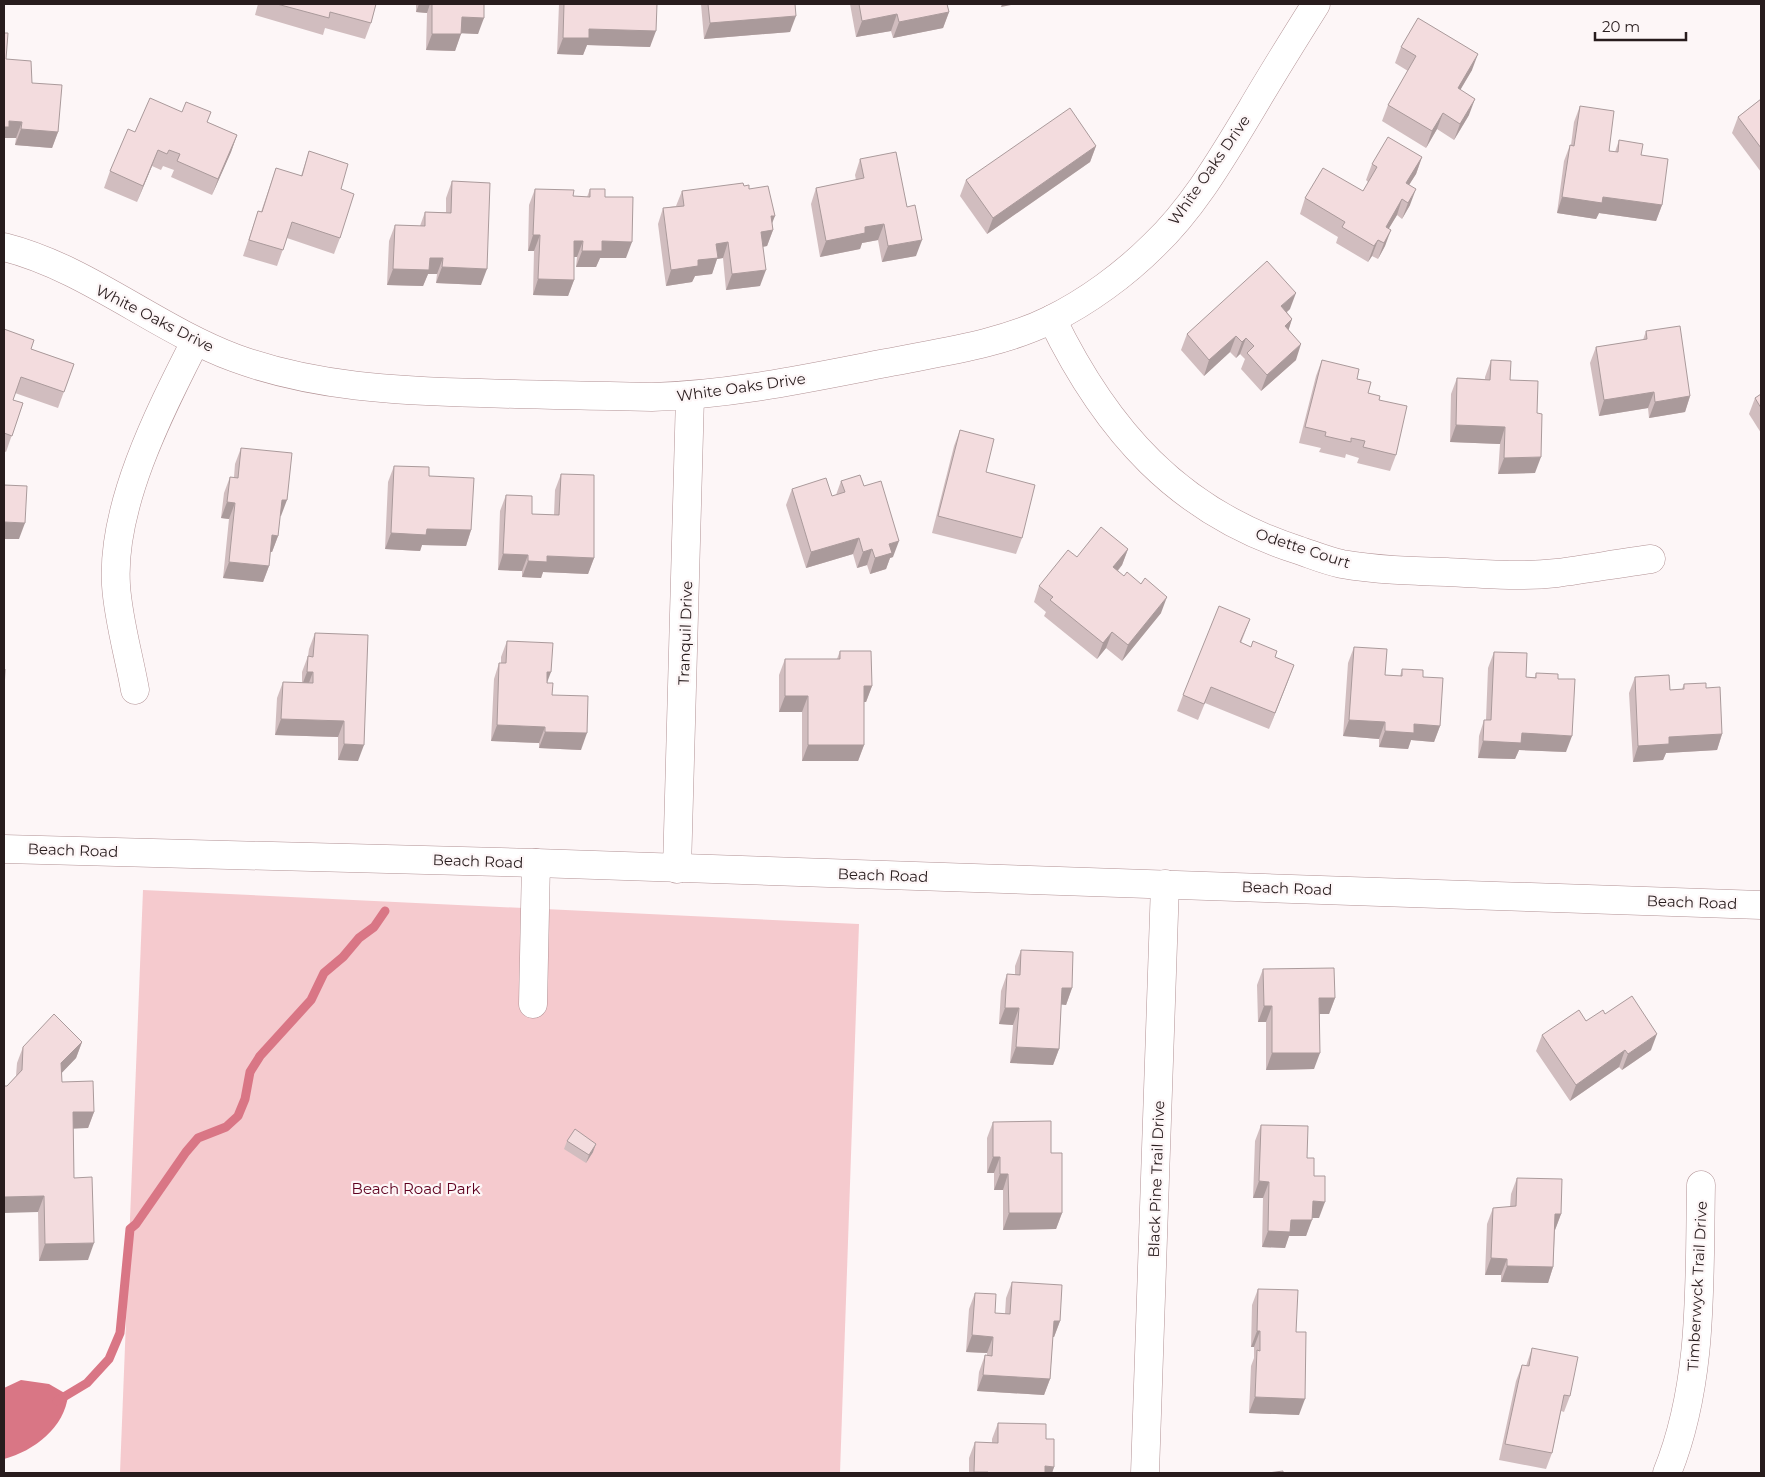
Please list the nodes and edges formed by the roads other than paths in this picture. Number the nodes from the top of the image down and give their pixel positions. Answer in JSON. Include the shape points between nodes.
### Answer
{"nodes":[{"id":1,"x":1316,"y":4,"type":"edge"},
{"id":2,"x":4,"y":247,"type":"edge"},
{"id":3,"x":1052,"y":320,"type":"junction"},
{"id":4,"x":195,"y":342,"type":"junction"},
{"id":5,"x":690,"y":396,"type":"junction"},
{"id":6,"x":1651,"y":559,"type":"dead end"},
{"id":7,"x":135,"y":690,"type":"dead end"},
{"id":8,"x":4,"y":848,"type":"edge"},
{"id":9,"x":536,"y":863,"type":"junction"},
{"id":10,"x":677,"y":869,"type":"junction"},
{"id":11,"x":1165,"y":884,"type":"junction"},
{"id":12,"x":1761,"y":905,"type":"edge"},
{"id":13,"x":533,"y":1004,"type":"dead end"},
{"id":14,"x":1702,"y":1185,"type":"dead end"},
{"id":15,"x":1145,"y":1473,"type":"edge"},
{"id":16,"x":1667,"y":1473,"type":"edge"}],
"edges":[{"from":1,"to":3,"type":"street","name":"White Oaks Drive","via":[[1223,156],[1182,214],[1125,270]]},
{"from":2,"to":4,"type":"street","name":"White Oaks Drive","via":[[56,265]]},
{"from":3,"to":5,"type":"street","name":"White Oaks Drive","via":[[990,341],[940,352],[767,386]]},
{"from":3,"to":6,"type":"street","name":"Odette Court","via":[[1093,392],[1148,462],[1222,517],[1271,541],[1340,563],[1416,571],[1515,575],[1556,573]]},
{"from":4,"to":5,"type":"street","name":"White Oaks Drive","via":[[280,371],[367,388],[507,394]]},
{"from":4,"to":7,"type":"street","via":[[143,451],[121,530],[116,585]]},
{"from":5,"to":10,"type":"street","name":"Tranquil Drive"},
{"from":8,"to":9,"type":"street","name":"Beach Road"},
{"from":9,"to":10,"type":"street","name":"Beach Road"},
{"from":9,"to":13,"type":"street"},
{"from":10,"to":11,"type":"street","name":"Beach Road"},
{"from":11,"to":12,"type":"street","name":"Beach Road"},
{"from":11,"to":15,"type":"street","name":"Black Pine Trail Drive"},
{"from":14,"to":16,"type":"street","name":"Timberwyck Trail Drive","via":[[1698,1327],[1692,1385]]}]}
